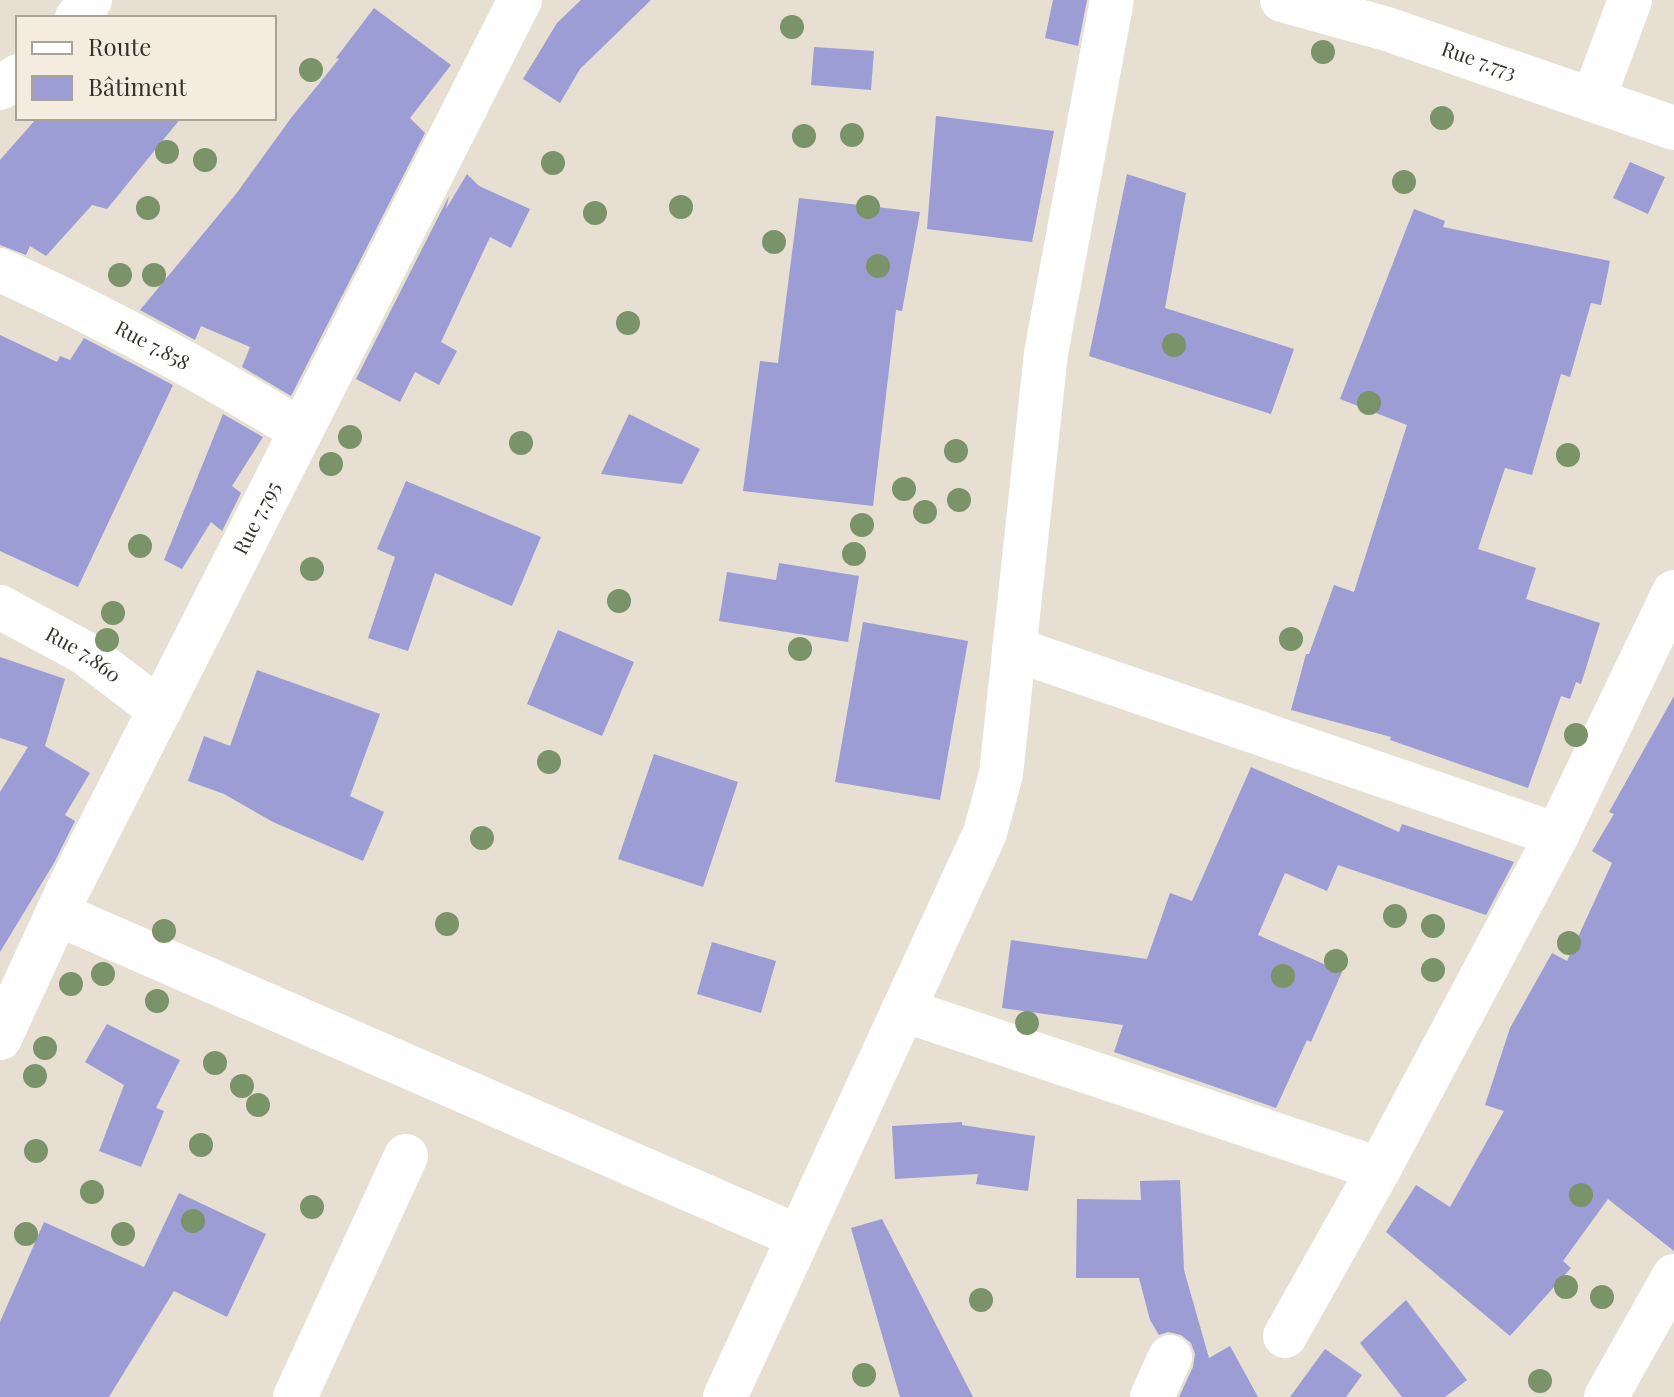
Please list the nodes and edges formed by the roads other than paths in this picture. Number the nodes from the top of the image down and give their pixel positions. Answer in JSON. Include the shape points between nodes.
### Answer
{"nodes":[{"id":1,"x":520,"y":0,"type":"edge"},
{"id":2,"x":1112,"y":0,"type":"edge"},
{"id":3,"x":1282,"y":0,"type":"edge"},
{"id":4,"x":1630,"y":0,"type":"edge"},
{"id":5,"x":1593,"y":100,"type":"junction"},
{"id":6,"x":1674,"y":128,"type":"edge"},
{"id":7,"x":0,"y":270,"type":"edge"},
{"id":8,"x":300,"y":430,"type":"junction"},
{"id":9,"x":1674,"y":592,"type":"edge"},
{"id":10,"x":0,"y":607,"type":"edge"},
{"id":11,"x":1014,"y":649,"type":"junction"},
{"id":12,"x":160,"y":710,"type":"junction"},
{"id":13,"x":1557,"y":835,"type":"junction"},
{"id":14,"x":58,"y":914,"type":"junction"},
{"id":15,"x":903,"y":1010,"type":"junction"},
{"id":16,"x":0,"y":1038,"type":"edge"},
{"id":17,"x":406,"y":1156,"type":"dead end"},
{"id":18,"x":1379,"y":1169,"type":"junction"},
{"id":19,"x":799,"y":1237,"type":"junction"},
{"id":20,"x":1674,"y":1276,"type":"edge"},
{"id":21,"x":1285,"y":1336,"type":"dead end"},
{"id":22,"x":1170,"y":1357,"type":"dead end"},
{"id":23,"x":295,"y":1397,"type":"edge"},
{"id":24,"x":725,"y":1397,"type":"edge"},
{"id":25,"x":1152,"y":1397,"type":"edge"},
{"id":26,"x":1606,"y":1397,"type":"edge"}],
"edges":[{"from":1,"to":8,"type":"street","name":"Rue 7.795"},
{"from":2,"to":11,"type":"street","via":[[1046,353]]},
{"from":3,"to":5,"type":"street","name":"Rue 7.773","via":[[1387,29]]},
{"from":4,"to":5,"type":"street"},
{"from":5,"to":6,"type":"street","name":"Rue 7.773"},
{"from":7,"to":8,"type":"street","name":"Rue 7.858","via":[[232,389]]},
{"from":8,"to":12,"type":"street","name":"Rue 7.795"},
{"from":9,"to":13,"type":"street"},
{"from":10,"to":12,"type":"street","name":"Rue 7.860","via":[[85,653]]},
{"from":11,"to":13,"type":"street"},
{"from":11,"to":15,"type":"street","via":[[1001,774],[985,833]]},
{"from":12,"to":14,"type":"street","name":"Rue 7.795"},
{"from":13,"to":18,"type":"street"},
{"from":14,"to":16,"type":"street","name":"Rue 7.795"},
{"from":14,"to":19,"type":"street"},
{"from":15,"to":18,"type":"street"},
{"from":15,"to":19,"type":"street"},
{"from":17,"to":23,"type":"street"},
{"from":18,"to":21,"type":"street"},
{"from":19,"to":24,"type":"street"},
{"from":20,"to":26,"type":"street"},
{"from":22,"to":25,"type":"street"}]}
